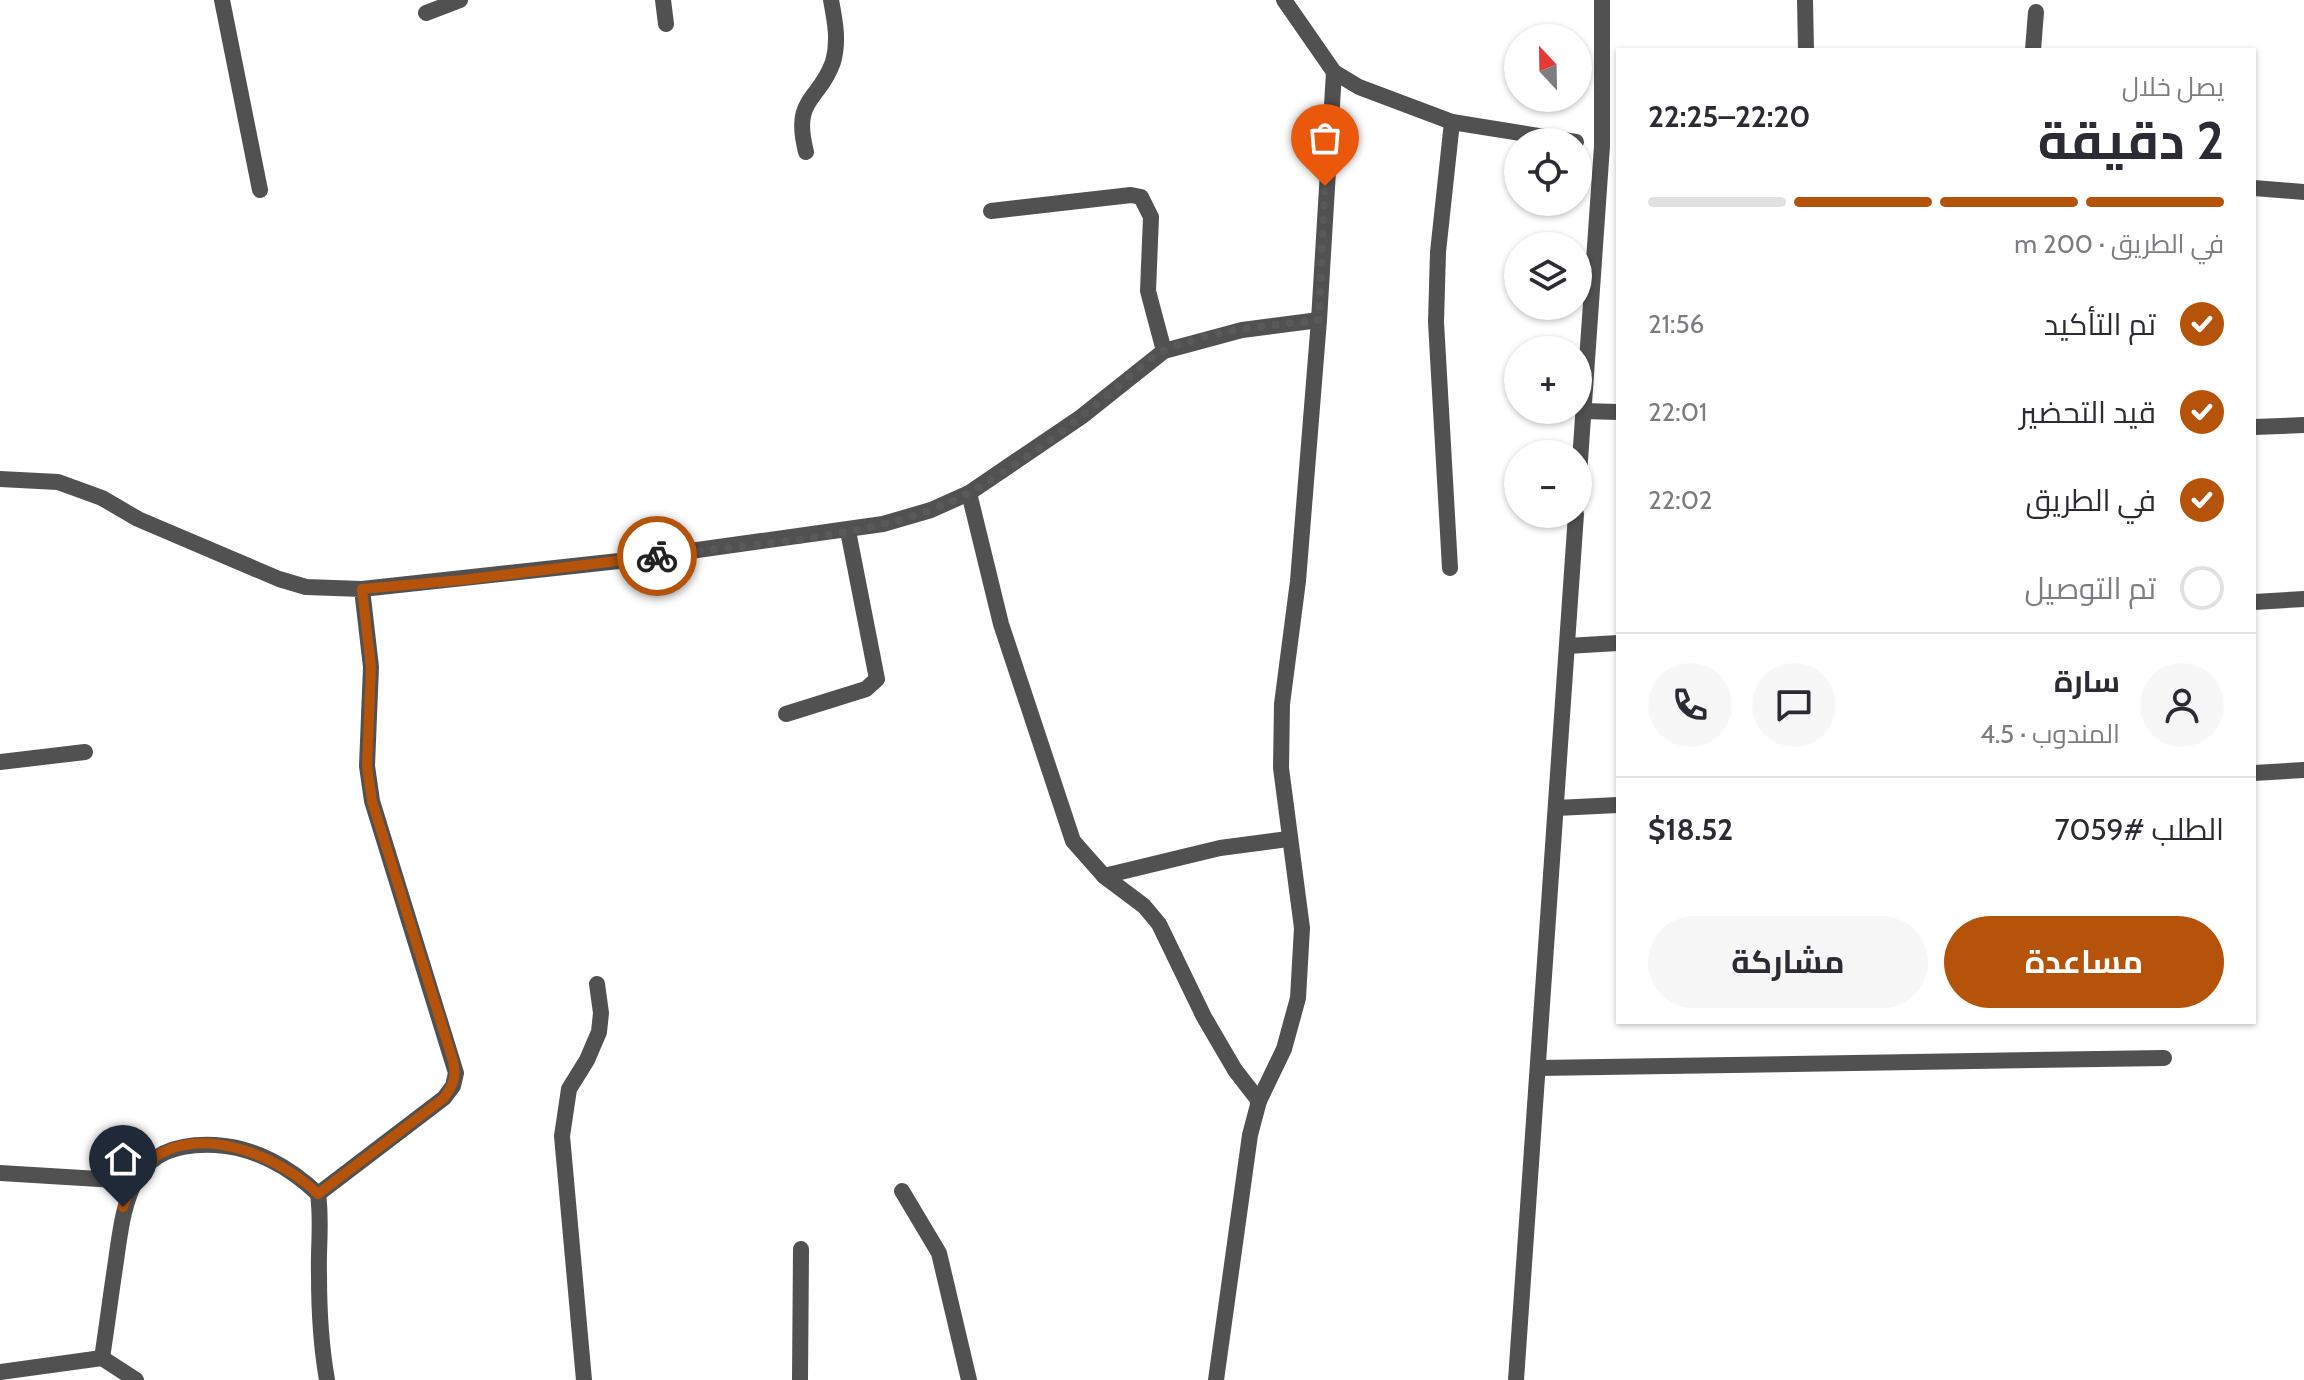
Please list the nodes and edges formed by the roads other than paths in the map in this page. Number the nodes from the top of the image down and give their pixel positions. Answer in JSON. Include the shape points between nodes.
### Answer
{"nodes":[{"id":1,"x":222,"y":0,"type":"edge"},
{"id":2,"x":460,"y":0,"type":"edge"},
{"id":3,"x":663,"y":0,"type":"edge"},
{"id":4,"x":831,"y":0,"type":"edge"},
{"id":5,"x":1284,"y":0,"type":"edge"},
{"id":6,"x":1602,"y":0,"type":"edge"},
{"id":7,"x":1805,"y":0,"type":"edge"},
{"id":8,"x":2036,"y":12,"type":"dead end"},
{"id":9,"x":426,"y":13,"type":"dead end"},
{"id":10,"x":666,"y":24,"type":"dead end"},
{"id":11,"x":1806,"y":48,"type":"edge"},
{"id":12,"x":2033,"y":48,"type":"edge"},
{"id":13,"x":1334,"y":72,"type":"junction"},
{"id":14,"x":1452,"y":122,"type":"junction"},
{"id":15,"x":1504,"y":130,"type":"edge"},
{"id":16,"x":1607,"y":138,"type":"edge"},
{"id":17,"x":806,"y":152,"type":"dead end"},
{"id":18,"x":2256,"y":188,"type":"edge"},
{"id":19,"x":260,"y":190,"type":"dead end"},
{"id":20,"x":2304,"y":192,"type":"edge"},
{"id":21,"x":991,"y":211,"type":"dead end"},
{"id":22,"x":1319,"y":320,"type":"junction"},
{"id":23,"x":1590,"y":336,"type":"edge"},
{"id":24,"x":1164,"y":351,"type":"junction"},
{"id":25,"x":1592,"y":411,"type":"edge"},
{"id":26,"x":1616,"y":412,"type":"edge"},
{"id":27,"x":2304,"y":425,"type":"edge"},
{"id":28,"x":2256,"y":427,"type":"edge"},
{"id":29,"x":0,"y":479,"type":"edge"},
{"id":30,"x":969,"y":493,"type":"junction"},
{"id":31,"x":1575,"y":528,"type":"edge"},
{"id":32,"x":848,"y":531,"type":"junction"},
{"id":33,"x":1450,"y":568,"type":"dead end"},
{"id":34,"x":362,"y":589,"type":"junction"},
{"id":35,"x":2304,"y":599,"type":"edge"},
{"id":36,"x":2256,"y":602,"type":"edge"},
{"id":37,"x":1616,"y":643,"type":"edge"},
{"id":38,"x":1567,"y":646,"type":"junction"},
{"id":39,"x":786,"y":714,"type":"dead end"},
{"id":40,"x":85,"y":752,"type":"dead end"},
{"id":41,"x":0,"y":762,"type":"edge"},
{"id":42,"x":2304,"y":770,"type":"edge"},
{"id":43,"x":2256,"y":773,"type":"edge"},
{"id":44,"x":1616,"y":805,"type":"edge"},
{"id":45,"x":1556,"y":808,"type":"junction"},
{"id":46,"x":1288,"y":839,"type":"junction"},
{"id":47,"x":1104,"y":876,"type":"junction"},
{"id":48,"x":597,"y":984,"type":"dead end"},
{"id":49,"x":2164,"y":1058,"type":"dead end"},
{"id":50,"x":1538,"y":1068,"type":"junction"},
{"id":51,"x":1259,"y":1101,"type":"junction"},
{"id":52,"x":0,"y":1173,"type":"edge"},
{"id":53,"x":132,"y":1181,"type":"junction"},
{"id":54,"x":902,"y":1191,"type":"dead end"},
{"id":55,"x":318,"y":1194,"type":"junction"},
{"id":56,"x":801,"y":1249,"type":"dead end"},
{"id":57,"x":102,"y":1358,"type":"junction"},
{"id":58,"x":0,"y":1372,"type":"edge"},
{"id":59,"x":136,"y":1380,"type":"edge"},
{"id":60,"x":327,"y":1380,"type":"edge"},
{"id":61,"x":584,"y":1380,"type":"edge"},
{"id":62,"x":800,"y":1380,"type":"edge"},
{"id":63,"x":969,"y":1380,"type":"edge"},
{"id":64,"x":1216,"y":1380,"type":"edge"},
{"id":65,"x":1516,"y":1380,"type":"edge"}],
"edges":[{"from":1,"to":19,"type":"street"},
{"from":2,"to":9,"type":"street"},
{"from":3,"to":10,"type":"street"},
{"from":4,"to":17,"type":"street","via":[[835,50],[832,65],[804,110],[801,134]]},
{"from":5,"to":13,"type":"street"},
{"from":6,"to":16,"type":"street"},
{"from":7,"to":11,"type":"street"},
{"from":8,"to":12,"type":"street"},
{"from":13,"to":14,"type":"street","via":[[1359,87]]},
{"from":13,"to":22,"type":"street"},
{"from":14,"to":15,"type":"street"},
{"from":14,"to":33,"type":"street","via":[[1436,322]]},
{"from":16,"to":23,"type":"street"},
{"from":18,"to":20,"type":"street"},
{"from":21,"to":24,"type":"street","via":[[1141,197],[1151,217],[1148,291]]},
{"from":22,"to":24,"type":"street","via":[[1242,330]]},
{"from":22,"to":46,"type":"street","via":[[1298,581],[1282,704]]},
{"from":24,"to":30,"type":"street","via":[[1081,417]]},
{"from":25,"to":26,"type":"street"},
{"from":27,"to":28,"type":"street"},
{"from":29,"to":34,"type":"street","via":[[58,482],[279,579],[306,587]]},
{"from":30,"to":32,"type":"street","via":[[931,510]]},
{"from":30,"to":47,"type":"street","via":[[1001,624],[1073,841]]},
{"from":31,"to":38,"type":"street"},
{"from":32,"to":34,"type":"street"},
{"from":32,"to":39,"type":"street","via":[[877,679],[866,689]]},
{"from":34,"to":55,"type":"street","via":[[371,667],[367,766],[372,801],[456,1073],[444,1098]]},
{"from":35,"to":36,"type":"street"},
{"from":37,"to":38,"type":"street"},
{"from":38,"to":45,"type":"street"},
{"from":40,"to":41,"type":"street"},
{"from":42,"to":43,"type":"street"},
{"from":44,"to":45,"type":"street"},
{"from":45,"to":50,"type":"street"},
{"from":46,"to":47,"type":"street","via":[[1220,848]]},
{"from":46,"to":51,"type":"street","via":[[1302,928],[1298,998],[1284,1049]]},
{"from":47,"to":51,"type":"street","via":[[1159,924],[1204,1017]]},
{"from":48,"to":61,"type":"street","via":[[599,1032],[569,1089],[562,1136]]},
{"from":49,"to":50,"type":"street"},
{"from":50,"to":65,"type":"street"},
{"from":51,"to":64,"type":"street"},
{"from":52,"to":53,"type":"street"},
{"from":53,"to":55,"type":"street","via":[[152,1159],[172,1149],[225,1145],[281,1164]]},
{"from":53,"to":57,"type":"street","via":[[123,1207]]},
{"from":54,"to":63,"type":"street","via":[[939,1253]]},
{"from":55,"to":60,"type":"street"},
{"from":56,"to":62,"type":"street"},
{"from":57,"to":58,"type":"street"},
{"from":57,"to":59,"type":"street"}]}
